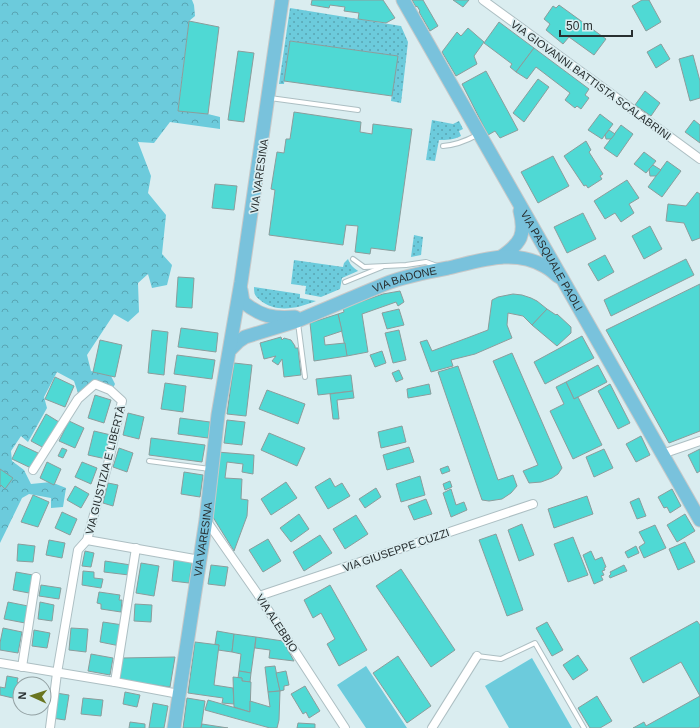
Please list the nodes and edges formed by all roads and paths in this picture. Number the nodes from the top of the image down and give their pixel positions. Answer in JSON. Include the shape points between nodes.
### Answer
{"nodes":[{"id":1,"x":283,"y":0,"type":"edge"},
{"id":2,"x":404,"y":0,"type":"edge"},
{"id":3,"x":483,"y":0,"type":"edge"},
{"id":4,"x":269,"y":98,"type":"junction"},
{"id":5,"x":358,"y":110,"type":"dead end"},
{"id":6,"x":479,"y":134,"type":"junction"},
{"id":7,"x":443,"y":146,"type":"dead end"},
{"id":8,"x":700,"y":159,"type":"edge"},
{"id":9,"x":515,"y":196,"type":"junction"},
{"id":10,"x":500,"y":257,"type":"junction"},
{"id":11,"x":353,"y":259,"type":"dead end"},
{"id":12,"x":386,"y":266,"type":"junction"},
{"id":13,"x":446,"y":268,"type":"junction"},
{"id":14,"x":564,"y":280,"type":"junction"},
{"id":15,"x":241,"y":282,"type":"junction"},
{"id":16,"x":346,"y":282,"type":"dead end"},
{"id":17,"x":242,"y":305,"type":"junction"},
{"id":18,"x":312,"y":314,"type":"junction"},
{"id":19,"x":297,"y":321,"type":"junction"},
{"id":20,"x":238,"y":333,"type":"dead end"},
{"id":21,"x":230,"y":350,"type":"junction"},
{"id":22,"x":305,"y":377,"type":"dead end"},
{"id":23,"x":700,"y":441,"type":"edge"},
{"id":24,"x":662,"y":454,"type":"junction"},
{"id":25,"x":149,"y":461,"type":"dead end"},
{"id":26,"x":212,"y":469,"type":"junction"},
{"id":27,"x":33,"y":470,"type":"dead end"},
{"id":28,"x":533,"y":504,"type":"dead end"},
{"id":29,"x":206,"y":520,"type":"junction"},
{"id":30,"x":700,"y":520,"type":"edge"},
{"id":31,"x":86,"y":540,"type":"junction"},
{"id":32,"x":136,"y":548,"type":"junction"},
{"id":33,"x":200,"y":560,"type":"junction"},
{"id":34,"x":36,"y":577,"type":"dead end"},
{"id":35,"x":259,"y":596,"type":"junction"},
{"id":36,"x":477,"y":656,"type":"joint"},
{"id":37,"x":0,"y":663,"type":"edge"},
{"id":38,"x":22,"y":667,"type":"junction"},
{"id":39,"x":58,"y":673,"type":"junction"},
{"id":40,"x":115,"y":682,"type":"junction"},
{"id":41,"x":179,"y":694,"type":"junction"},
{"id":42,"x":50,"y":728,"type":"edge"},
{"id":43,"x":174,"y":728,"type":"edge"},
{"id":44,"x":345,"y":728,"type":"edge"},
{"id":45,"x":432,"y":728,"type":"edge"},
{"id":46,"x":584,"y":728,"type":"edge"}],
"edges":[{"from":1,"to":4,"type":"main road","name":"VIA VARESINA"},
{"from":2,"to":6,"type":"main road","name":"VIA PASQUALE PAOLI"},
{"from":3,"to":8,"type":"street","name":"VIA GIOVANNI BATTISTA SCALABRINI"},
{"from":4,"to":5,"type":"lane"},
{"from":4,"to":15,"type":"main road","name":"VIA VARESINA"},
{"from":4,"to":17,"type":"lane","name":"VIA VARESINA"},
{"from":6,"to":7,"type":"lane","via":[[457,144]]},
{"from":6,"to":9,"type":"main road","name":"VIA PASQUALE PAOLI"},
{"from":9,"to":10,"type":"main road","name":"VIA BADONE","via":[[523,222],[522,232],[511,250]]},
{"from":9,"to":14,"type":"main road","name":"VIA PASQUALE PAOLI"},
{"from":10,"to":13,"type":"main road","name":"VIA BADONE"},
{"from":10,"to":14,"type":"main road","name":"VIA BADONE","via":[[534,261]]},
{"from":11,"to":12,"type":"lane","via":[[364,267]]},
{"from":12,"to":13,"type":"lane","via":[[426,262]]},
{"from":12,"to":16,"type":"lane"},
{"from":13,"to":18,"type":"main road","name":"VIA BADONE","via":[[398,279]]},
{"from":14,"to":24,"type":"main road","name":"VIA PASQUALE PAOLI"},
{"from":15,"to":17,"type":"main road"},
{"from":15,"to":21,"type":"main road","name":"VIA VARESINA"},
{"from":17,"to":18,"type":"main road","name":"VIA BADONE","via":[[270,317]]},
{"from":18,"to":19,"type":"main road","name":"VIA BADONE"},
{"from":19,"to":21,"type":"main road","name":"VIA BADONE","via":[[245,337]]},
{"from":19,"to":22,"type":"lane"},
{"from":20,"to":21,"type":"lane","name":"VIA VARESINA"},
{"from":21,"to":26,"type":"main road","name":"VIA VARESINA","via":[[218,415]]},
{"from":23,"to":24,"type":"street"},
{"from":24,"to":30,"type":"main road","name":"VIA PASQUALE PAOLI"},
{"from":25,"to":26,"type":"lane"},
{"from":26,"to":29,"type":"main road","name":"VIA VARESINA"},
{"from":27,"to":31,"type":"street","name":"VIA GIUSTIZIA E LIBERTÀ","via":[[78,400],[94,384],[110,390],[122,401],[109,460]]},
{"from":28,"to":35,"type":"street","name":"VIA GIUSEPPE CUZZI"},
{"from":29,"to":33,"type":"main road","name":"VIA VARESINA"},
{"from":29,"to":35,"type":"street","name":"VIA ALEBBIO"},
{"from":31,"to":32,"type":"street","name":"VIA GIUSTIZIA E LIBERTÀ"},
{"from":31,"to":39,"type":"street","via":[[78,550]]},
{"from":32,"to":33,"type":"street","name":"VIA GIUSTIZIA E LIBERTÀ"},
{"from":32,"to":40,"type":"street"},
{"from":33,"to":41,"type":"main road","name":"VIA VARESINA"},
{"from":34,"to":38,"type":"street"},
{"from":35,"to":44,"type":"street","name":"VIA ALEBBIO"},
{"from":36,"to":45,"type":"street"},
{"from":36,"to":46,"type":"lane","via":[[501,659],[535,643]]},
{"from":37,"to":38,"type":"street"},
{"from":38,"to":39,"type":"street"},
{"from":39,"to":40,"type":"street"},
{"from":39,"to":42,"type":"street"},
{"from":40,"to":41,"type":"street"},
{"from":41,"to":43,"type":"main road","name":"VIA VARESINA"}]}
